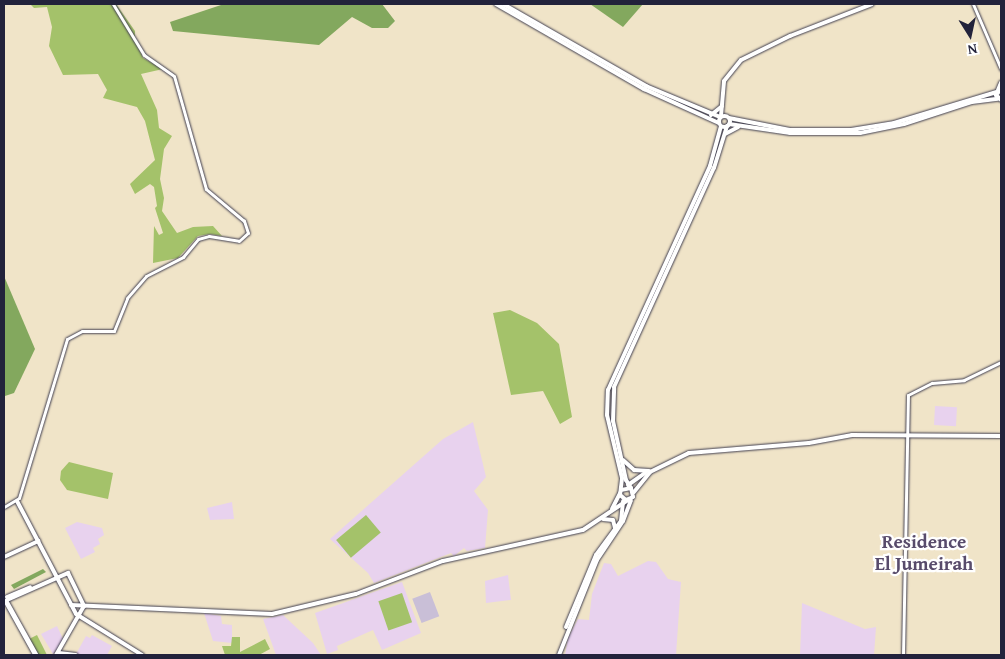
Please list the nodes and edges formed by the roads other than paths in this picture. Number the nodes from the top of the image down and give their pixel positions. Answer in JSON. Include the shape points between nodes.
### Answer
{"nodes":[{"id":1,"x":113,"y":4,"type":"edge"},
{"id":2,"x":496,"y":4,"type":"edge"},
{"id":3,"x":502,"y":4,"type":"edge"},
{"id":4,"x":872,"y":4,"type":"edge"},
{"id":5,"x":973,"y":4,"type":"edge"},
{"id":6,"x":1001,"y":69,"type":"edge"},
{"id":7,"x":1001,"y":84,"type":"edge"},
{"id":8,"x":999,"y":90,"type":"edge"},
{"id":9,"x":1000,"y":100,"type":"edge"},
{"id":10,"x":722,"y":104,"type":"junction"},
{"id":11,"x":711,"y":114,"type":"junction"},
{"id":12,"x":721,"y":116,"type":"junction"},
{"id":13,"x":728,"y":117,"type":"junction"},
{"id":14,"x":720,"y":124,"type":"junction"},
{"id":15,"x":728,"y":125,"type":"junction"},
{"id":16,"x":739,"y":126,"type":"junction"},
{"id":17,"x":725,"y":134,"type":"junction"},
{"id":18,"x":1001,"y":362,"type":"edge"},
{"id":19,"x":908,"y":436,"type":"junction"},
{"id":20,"x":1001,"y":436,"type":"edge"},
{"id":21,"x":821,"y":440,"type":"junction"},
{"id":22,"x":622,"y":459,"type":"junction"},
{"id":23,"x":649,"y":471,"type":"junction"},
{"id":24,"x":628,"y":486,"type":"junction"},
{"id":25,"x":620,"y":492,"type":"junction"},
{"id":26,"x":634,"y":492,"type":"junction"},
{"id":27,"x":630,"y":499,"type":"junction"},
{"id":28,"x":623,"y":501,"type":"junction"},
{"id":29,"x":17,"y":502,"type":"junction"},
{"id":30,"x":4,"y":507,"type":"edge"},
{"id":31,"x":611,"y":510,"type":"junction"},
{"id":32,"x":603,"y":519,"type":"junction"},
{"id":33,"x":615,"y":528,"type":"junction"},
{"id":34,"x":38,"y":541,"type":"junction"},
{"id":35,"x":4,"y":558,"type":"edge"},
{"id":36,"x":56,"y":577,"type":"junction"},
{"id":37,"x":5,"y":599,"type":"edge"},
{"id":38,"x":71,"y":605,"type":"junction"},
{"id":39,"x":84,"y":606,"type":"junction"},
{"id":40,"x":79,"y":616,"type":"junction"},
{"id":41,"x":58,"y":654,"type":"edge"},
{"id":42,"x":36,"y":655,"type":"edge"},
{"id":43,"x":76,"y":655,"type":"edge"},
{"id":44,"x":142,"y":655,"type":"edge"},
{"id":45,"x":557,"y":655,"type":"edge"},
{"id":46,"x":903,"y":655,"type":"edge"}],
"edges":[{"from":1,"to":29,"type":"street","via":[[144,55],[174,76],[206,188],[244,221],[248,233],[239,241],[209,236],[198,239],[183,257],[146,276],[128,298],[114,331],[82,331],[67,339]]},
{"from":2,"to":14,"type":"main road","via":[[644,89]]},
{"from":3,"to":11,"type":"main road","via":[[646,86]]},
{"from":4,"to":10,"type":"main road","via":[[790,36],[741,60],[724,81]]},
{"from":5,"to":6,"type":"street"},
{"from":7,"to":8,"type":"main road"},
{"from":8,"to":9,"type":"main road"},
{"from":8,"to":13,"type":"main road","via":[[894,123],[851,130],[790,130]]},
{"from":9,"to":16,"type":"main road","via":[[972,102],[904,124],[860,133],[790,133]]},
{"from":10,"to":11,"type":"main road"},
{"from":10,"to":12,"type":"main road"},
{"from":10,"to":13,"type":"main road"},
{"from":11,"to":12,"type":"main road"},
{"from":12,"to":13,"type":"main road"},
{"from":12,"to":14,"type":"main road"},
{"from":13,"to":15,"type":"main road"},
{"from":14,"to":15,"type":"main road"},
{"from":14,"to":25,"type":"main road","via":[[710,166],[608,390],[607,409],[622,478]]},
{"from":15,"to":16,"type":"main road"},
{"from":15,"to":17,"type":"main road"},
{"from":16,"to":17,"type":"main road"},
{"from":17,"to":22,"type":"main road","via":[[714,168],[615,383],[612,410]]},
{"from":18,"to":19,"type":"street","via":[[964,380],[932,383],[910,392]]},
{"from":19,"to":20,"type":"main road"},
{"from":19,"to":21,"type":"main road","via":[[852,435]]},
{"from":19,"to":46,"type":"street"},
{"from":21,"to":23,"type":"main road","via":[[687,451]]},
{"from":21,"to":26,"type":"main road","via":[[683,455],[647,474]]},
{"from":22,"to":23,"type":"main road","via":[[634,470]]},
{"from":22,"to":24,"type":"main road"},
{"from":23,"to":24,"type":"main road"},
{"from":24,"to":25,"type":"main road"},
{"from":24,"to":26,"type":"main road"},
{"from":25,"to":28,"type":"main road"},
{"from":25,"to":31,"type":"main road"},
{"from":26,"to":27,"type":"main road"},
{"from":27,"to":28,"type":"main road"},
{"from":27,"to":45,"type":"main road","via":[[623,521],[597,560]]},
{"from":28,"to":31,"type":"main road"},
{"from":28,"to":33,"type":"main road","via":[[623,516]]},
{"from":29,"to":30,"type":"street"},
{"from":29,"to":34,"type":"main road"},
{"from":31,"to":32,"type":"main road"},
{"from":32,"to":33,"type":"main road","via":[[611,519]]},
{"from":32,"to":39,"type":"main road","via":[[578,532],[443,561],[356,594],[272,614]]},
{"from":33,"to":45,"type":"main road","via":[[594,560]]},
{"from":34,"to":35,"type":"main road"},
{"from":34,"to":36,"type":"main road"},
{"from":36,"to":37,"type":"main road"},
{"from":36,"to":38,"type":"main road"},
{"from":36,"to":39,"type":"main road","via":[[68,573]]},
{"from":37,"to":42,"type":"main road"},
{"from":38,"to":39,"type":"main road"},
{"from":38,"to":40,"type":"main road"},
{"from":39,"to":40,"type":"main road"},
{"from":40,"to":41,"type":"main road"},
{"from":40,"to":44,"type":"main road"},
{"from":41,"to":43,"type":"main road"}]}
